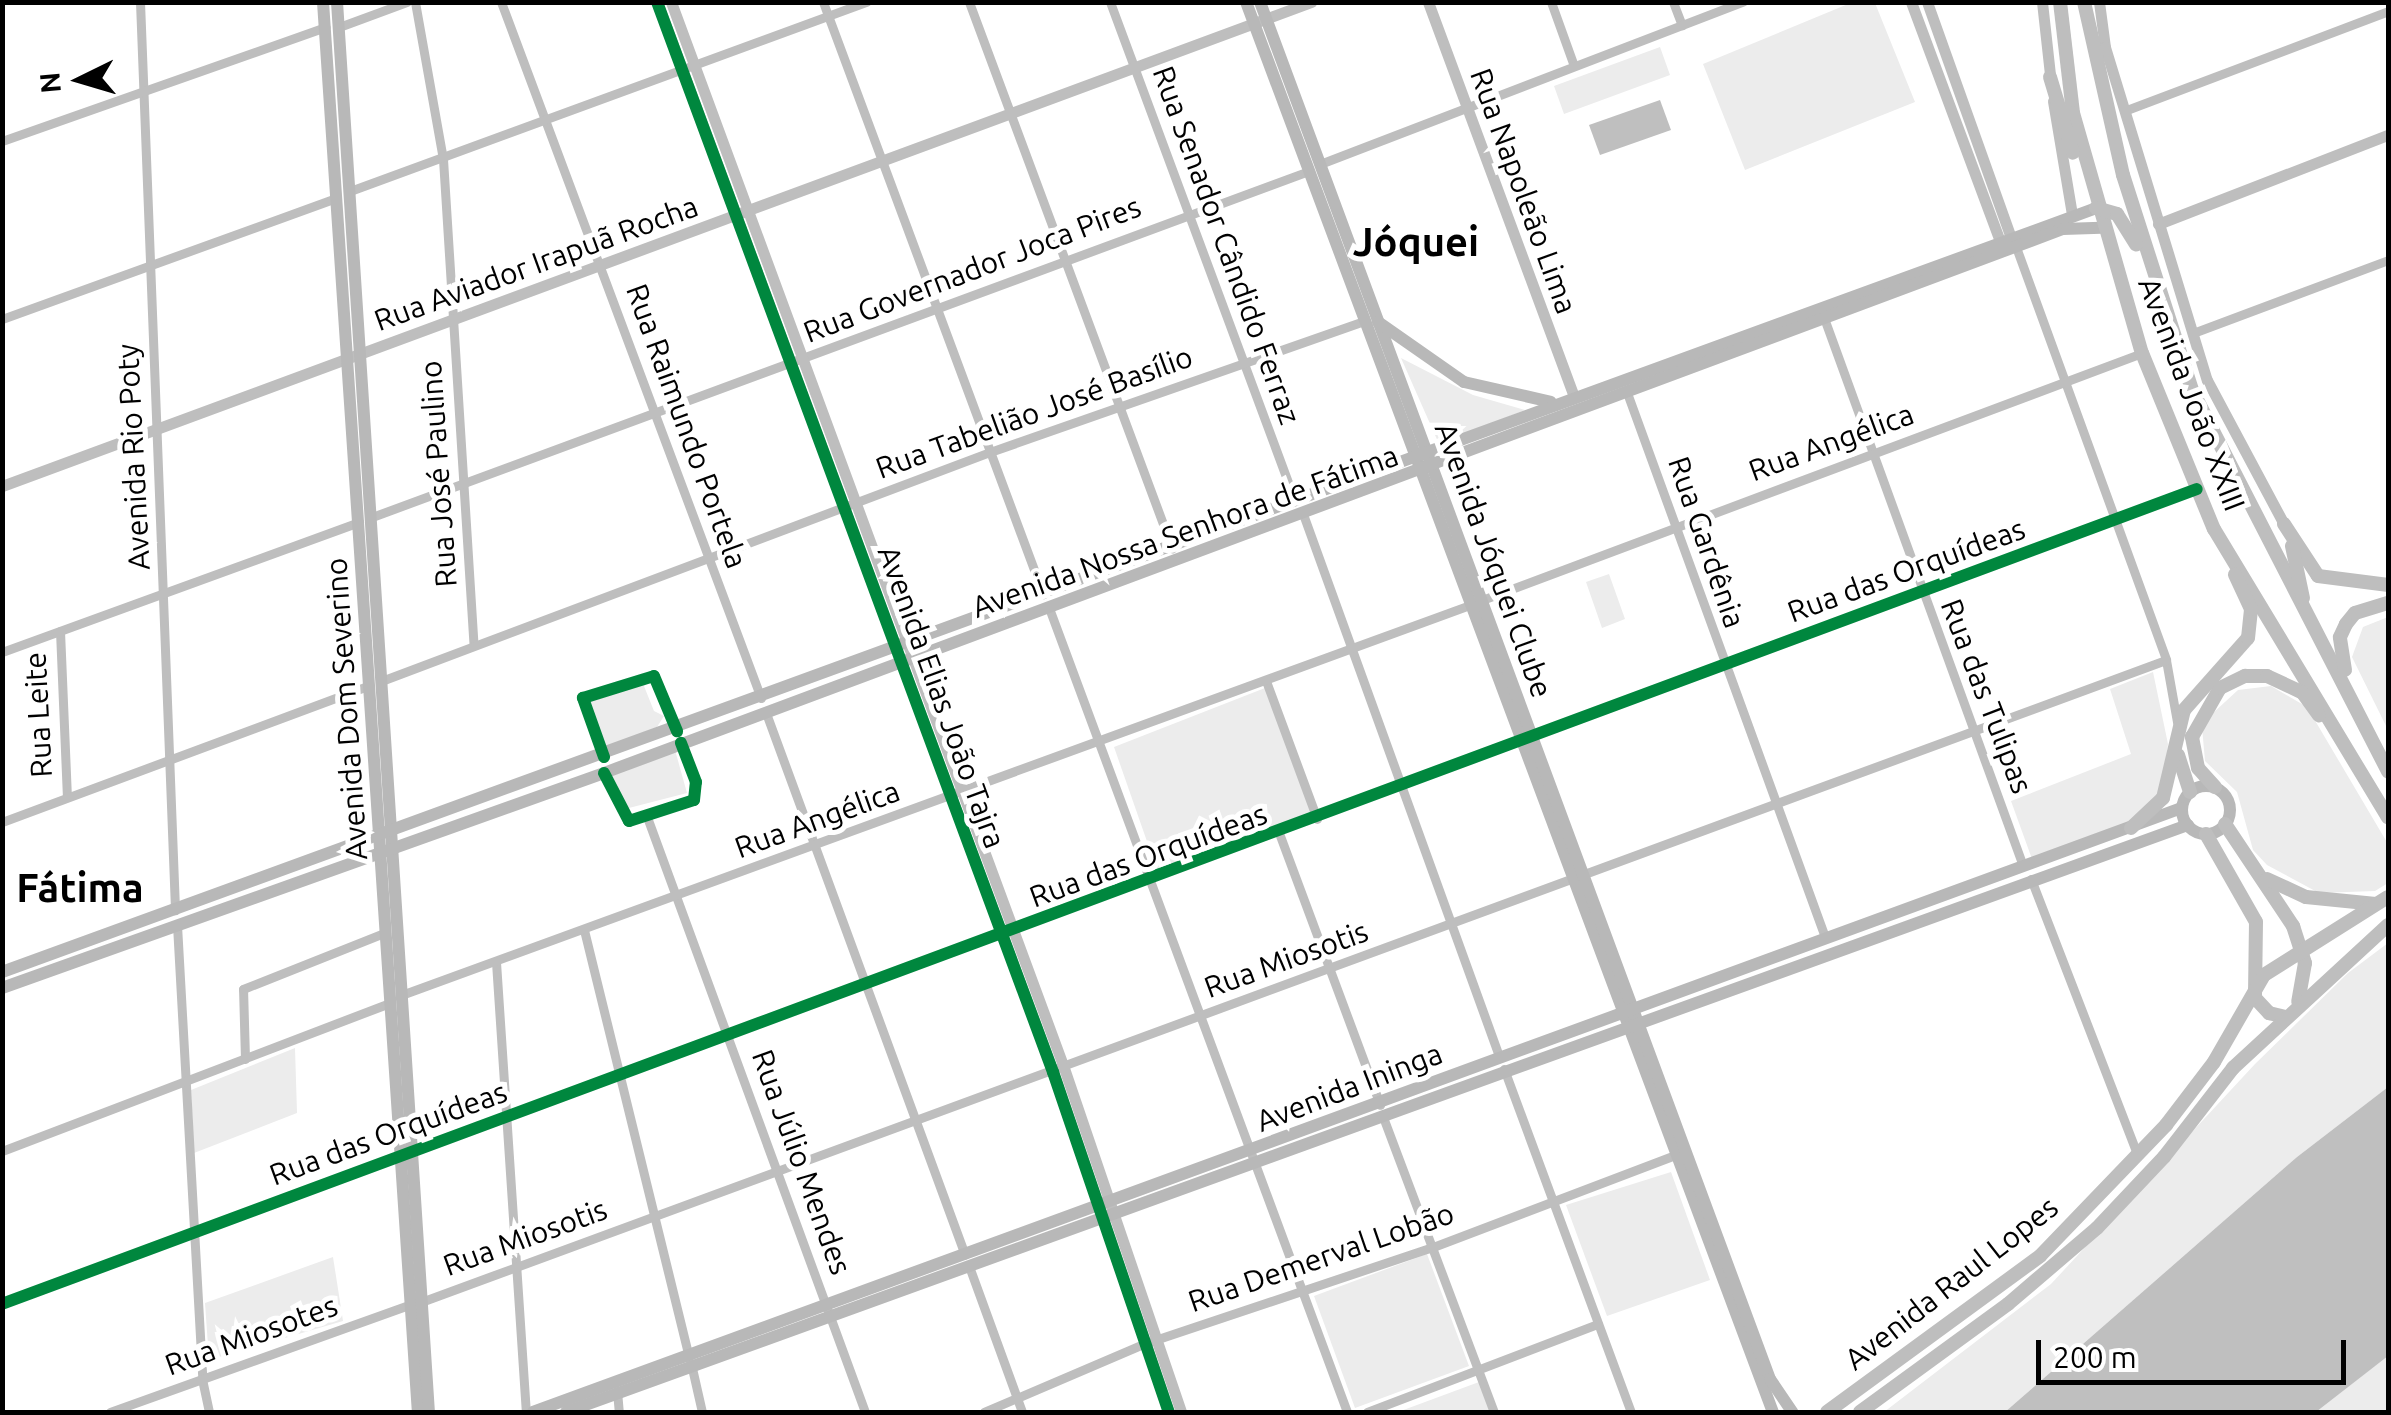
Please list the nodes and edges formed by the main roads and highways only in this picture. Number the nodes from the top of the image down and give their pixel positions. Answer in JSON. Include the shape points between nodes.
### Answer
{"nodes":[{"id":1,"x":324,"y":2,"type":"edge"},
{"id":2,"x":338,"y":2,"type":"edge"},
{"id":3,"x":1246,"y":2,"type":"edge"},
{"id":4,"x":1260,"y":2,"type":"edge"},
{"id":5,"x":2060,"y":2,"type":"edge"},
{"id":6,"x":2084,"y":2,"type":"edge"},
{"id":7,"x":1260,"y":22,"type":"junction"},
{"id":8,"x":332,"y":27,"type":"junction"},
{"id":9,"x":2050,"y":78,"type":"road end"},
{"id":10,"x":2090,"y":185,"type":"junction"},
{"id":11,"x":2096,"y":208,"type":"junction"},
{"id":12,"x":2102,"y":228,"type":"junction"},
{"id":13,"x":2008,"y":240,"type":"junction"},
{"id":14,"x":2149,"y":266,"type":"junction"},
{"id":15,"x":1372,"y":322,"type":"junction"},
{"id":16,"x":356,"y":357,"type":"junction"},
{"id":17,"x":1558,"y":402,"type":"junction"},
{"id":18,"x":1425,"y":463,"type":"junction"},
{"id":19,"x":1300,"y":509,"type":"junction"},
{"id":20,"x":365,"y":519,"type":"junction"},
{"id":21,"x":2214,"y":528,"type":"junction"},
{"id":22,"x":2388,"y":586,"type":"edge"},
{"id":23,"x":1046,"y":602,"type":"junction"},
{"id":24,"x":2388,"y":602,"type":"edge"},
{"id":25,"x":2304,"y":609,"type":"junction"},
{"id":26,"x":2358,"y":708,"type":"junction"},
{"id":27,"x":679,"y":737,"type":"junction"},
{"id":28,"x":2177,"y":749,"type":"junction"},
{"id":29,"x":2386,"y":763,"type":"edge"},
{"id":30,"x":2361,"y":772,"type":"junction"},
{"id":31,"x":2215,"y":787,"type":"junction"},
{"id":32,"x":2190,"y":792,"type":"junction"},
{"id":33,"x":2182,"y":808,"type":"junction"},
{"id":34,"x":2388,"y":818,"type":"edge"},
{"id":35,"x":2225,"y":824,"type":"junction"},
{"id":36,"x":2188,"y":825,"type":"junction"},
{"id":37,"x":2132,"y":828,"type":"junction"},
{"id":38,"x":2206,"y":834,"type":"junction"},
{"id":39,"x":387,"y":842,"type":"junction"},
{"id":40,"x":2265,"y":878,"type":"junction"},
{"id":41,"x":2382,"y":900,"type":"edge"},
{"id":42,"x":176,"y":917,"type":"junction"},
{"id":43,"x":2388,"y":925,"type":"edge"},
{"id":44,"x":2300,"y":946,"type":"junction"},
{"id":45,"x":2,"y":972,"type":"edge"},
{"id":46,"x":2,"y":988,"type":"edge"},
{"id":47,"x":2252,"y":989,"type":"junction"},
{"id":48,"x":2291,"y":1012,"type":"junction"},
{"id":49,"x":1630,"y":1017,"type":"junction"},
{"id":50,"x":406,"y":1153,"type":"junction"},
{"id":51,"x":415,"y":1303,"type":"junction"},
{"id":52,"x":616,"y":1389,"type":"junction"},
{"id":53,"x":418,"y":1412,"type":"edge"},
{"id":54,"x":429,"y":1412,"type":"edge"},
{"id":55,"x":530,"y":1412,"type":"edge"},
{"id":56,"x":566,"y":1412,"type":"edge"},
{"id":57,"x":1773,"y":1412,"type":"edge"},
{"id":58,"x":1792,"y":1412,"type":"edge"},
{"id":59,"x":1827,"y":1412,"type":"edge"},
{"id":60,"x":1860,"y":1412,"type":"edge"}],
"edges":[{"from":1,"to":8,"type":"main road","name":"Avenida Dom Severino"},
{"from":2,"to":8,"type":"main road","name":"Avenida Dom Severino"},
{"from":3,"to":7,"type":"main road","name":"Avenida Jóquei Clube"},
{"from":4,"to":7,"type":"main road","name":"Avenida Jóquei Clube"},
{"from":5,"to":10,"type":"main road","name":"Avenida João XXIII","via":[[2073,113]]},
{"from":6,"to":14,"type":"main road","name":"Avenida João XXIII","via":[[2098,82]]},
{"from":7,"to":15,"type":"main road","name":"Avenida Jóquei Clube"},
{"from":8,"to":16,"type":"main road","name":"Avenida Dom Severino","via":[[350,191]]},
{"from":8,"to":16,"type":"main road","name":"Avenida Dom Severino","via":[[337,198]]},
{"from":9,"to":10,"type":"main road","via":[[2078,168]]},
{"from":10,"to":11,"type":"main road","name":"Avenida João XXIII"},
{"from":11,"to":12,"type":"main road","name":"Avenida João XXIII"},
{"from":11,"to":13,"type":"main road","name":"Avenida Nossa Senhora de Fátima"},
{"from":11,"to":14,"type":"main road","via":[[2118,214]]},
{"from":12,"to":13,"type":"main road","name":"Avenida Nossa Senhora de Fátima","via":[[2073,226]]},
{"from":12,"to":21,"type":"main road","name":"Avenida João XXIII","via":[[2142,353]]},
{"from":13,"to":17,"type":"main road","name":"Avenida Nossa Senhora de Fátima"},
{"from":13,"to":18,"type":"main road","name":"Avenida Nossa Senhora de Fátima","via":[[1824,318]]},
{"from":14,"to":25,"type":"main road","name":"Avenida João XXIII","via":[[2192,390]]},
{"from":15,"to":17,"type":"main road","via":[[1464,382],[1520,400]]},
{"from":15,"to":18,"type":"main road","name":"Avenida Jóquei Clube"},
{"from":16,"to":20,"type":"main road","name":"Avenida Dom Severino"},
{"from":17,"to":18,"type":"main road","name":"Avenida Nossa Senhora de Fátima"},
{"from":18,"to":19,"type":"main road","name":"Avenida Nossa Senhora de Fátima"},
{"from":18,"to":49,"type":"main road","name":"Avenida Jóquei Clube"},
{"from":19,"to":23,"type":"main road","name":"Avenida Nossa Senhora de Fátima"},
{"from":19,"to":23,"type":"main road","name":"Avenida Nossa Senhora de Fátima","via":[[1172,548]]},
{"from":20,"to":39,"type":"main road","name":"Avenida Dom Severino","via":[[384,680]]},
{"from":20,"to":39,"type":"main road","name":"Avenida Dom Severino","via":[[368,686]]},
{"from":21,"to":28,"type":"main road","via":[[2253,624],[2238,653],[2194,697],[2177,728]]},
{"from":21,"to":30,"type":"main road","name":"Avenida João XXIII"},
{"from":22,"to":25,"type":"main road","via":[[2318,576],[2284,524]]},
{"from":23,"to":27,"type":"main road","name":"Avenida Nossa Senhora de Fátima"},
{"from":24,"to":26,"type":"main road","via":[[2354,613],[2340,638]]},
{"from":25,"to":26,"type":"main road","name":"Avenida João XXIII"},
{"from":26,"to":29,"type":"main road","name":"Avenida João XXIII"},
{"from":27,"to":39,"type":"main road","name":"Avenida Nossa Senhora de Fátima","via":[[604,758]]},
{"from":27,"to":39,"type":"main road","name":"Avenida Nossa Senhora de Fátima","via":[[604,773]]},
{"from":28,"to":32,"type":"main road"},
{"from":28,"to":37,"type":"main road","via":[[2163,798]]},
{"from":30,"to":31,"type":"main road","via":[[2302,692],[2284,680],[2244,676],[2220,688],[2196,723],[2192,754]]},
{"from":30,"to":34,"type":"main road"},
{"from":31,"to":32,"type":"main road"},
{"from":31,"to":35,"type":"main road","via":[[2230,803]]},
{"from":32,"to":33,"type":"main road"},
{"from":33,"to":36,"type":"main road"},
{"from":33,"to":37,"type":"main road","name":"Avenida Ininga"},
{"from":35,"to":38,"type":"main road"},
{"from":35,"to":40,"type":"main road"},
{"from":36,"to":38,"type":"main road"},
{"from":36,"to":49,"type":"main road","name":"Avenida Ininga"},
{"from":37,"to":49,"type":"main road","name":"Avenida Ininga","via":[[1825,936]]},
{"from":38,"to":47,"type":"main road","via":[[2256,922]]},
{"from":39,"to":42,"type":"main road","name":"Avenida Nossa Senhora de Fátima"},
{"from":39,"to":50,"type":"main road","name":"Avenida Dom Severino","via":[[404,994]]},
{"from":39,"to":50,"type":"main road","name":"Avenida Dom Severino","via":[[390,1003]]},
{"from":40,"to":41,"type":"main road","via":[[2306,897]]},
{"from":40,"to":44,"type":"main road"},
{"from":41,"to":44,"type":"main road","name":"Avenida Raul Lopes"},
{"from":42,"to":45,"type":"main road","name":"Avenida Nossa Senhora de Fátima"},
{"from":42,"to":46,"type":"main road","name":"Avenida Nossa Senhora de Fátima"},
{"from":43,"to":48,"type":"main road","name":"Avenida Raul Lopes"},
{"from":44,"to":47,"type":"main road","name":"Avenida Raul Lopes"},
{"from":44,"to":48,"type":"main road","via":[[2304,977]]},
{"from":47,"to":48,"type":"main road","via":[[2265,1010]]},
{"from":47,"to":59,"type":"main road","name":"Avenida Raul Lopes","via":[[2214,1062],[2138,1156],[2040,1256]]},
{"from":48,"to":60,"type":"main road","name":"Avenida Raul Lopes","via":[[2097,1228],[2008,1304]]},
{"from":49,"to":52,"type":"main road","name":"Avenida Ininga"},
{"from":49,"to":57,"type":"main road","name":"Avenida Jóquei Clube","via":[[1675,1156]]},
{"from":49,"to":58,"type":"main road","name":"Avenida Jóquei Clube","via":[[1770,1379]]},
{"from":50,"to":51,"type":"main road","name":"Avenida Dom Severino"},
{"from":51,"to":53,"type":"main road","name":"Avenida Dom Severino"},
{"from":51,"to":54,"type":"main road","name":"Avenida Dom Severino"},
{"from":52,"to":55,"type":"main road","name":"Avenida Ininga"},
{"from":52,"to":56,"type":"main road","name":"Avenida Ininga"}]}
